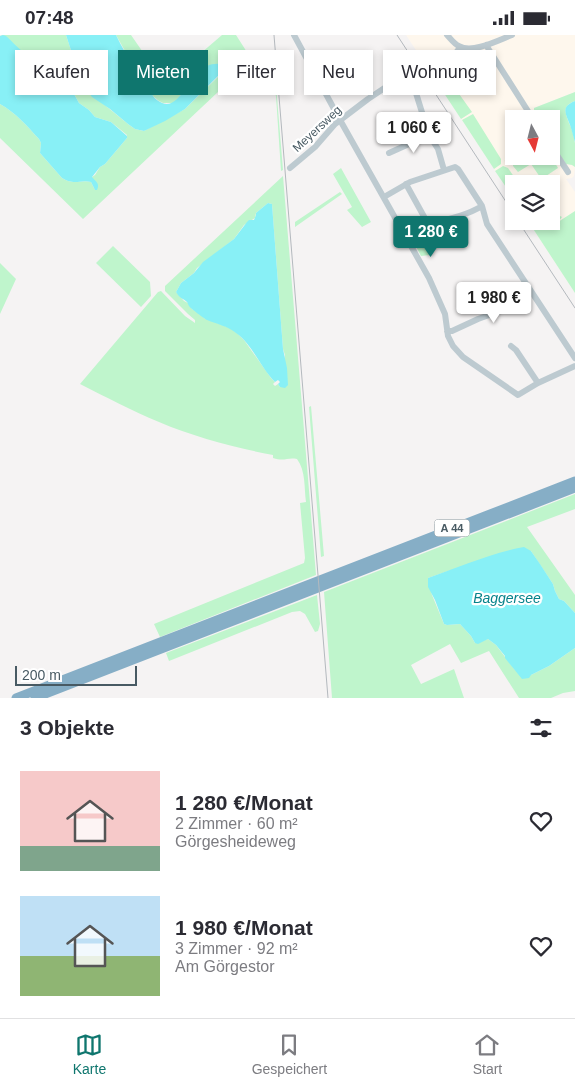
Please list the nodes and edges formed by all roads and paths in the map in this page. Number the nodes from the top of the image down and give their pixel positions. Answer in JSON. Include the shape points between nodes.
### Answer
{"nodes":[{"id":1,"x":294,"y":35,"type":"edge"},
{"id":2,"x":447,"y":35,"type":"edge"},
{"id":3,"x":512,"y":35,"type":"edge"},
{"id":4,"x":486,"y":45,"type":"junction"},
{"id":5,"x":460,"y":47,"type":"junction"},
{"id":6,"x":458,"y":50,"type":"edge"},
{"id":7,"x":383,"y":90,"type":"edge"},
{"id":8,"x":417,"y":95,"type":"edge"},
{"id":9,"x":528,"y":110,"type":"edge"},
{"id":10,"x":340,"y":120,"type":"junction"},
{"id":11,"x":429,"y":135,"type":"junction"},
{"id":12,"x":389,"y":153,"type":"dead end"},
{"id":13,"x":560,"y":160,"type":"edge"},
{"id":14,"x":290,"y":169,"type":"dead end"},
{"id":15,"x":444,"y":170,"type":"junction"},
{"id":16,"x":568,"y":172,"type":"dead end"},
{"id":17,"x":406,"y":184,"type":"junction"},
{"id":18,"x":384,"y":197,"type":"junction"},
{"id":19,"x":482,"y":206,"type":"junction"},
{"id":20,"x":532,"y":292,"type":"junction"},
{"id":21,"x":447,"y":331,"type":"junction"},
{"id":22,"x":511,"y":346,"type":"dead end"},
{"id":23,"x":575,"y":359,"type":"edge"},
{"id":24,"x":575,"y":366,"type":"edge"},
{"id":25,"x":538,"y":383,"type":"junction"},
{"id":26,"x":575,"y":481,"type":"edge"},
{"id":27,"x":575,"y":488,"type":"edge"},
{"id":28,"x":330,"y":580,"type":"junction"},
{"id":29,"x":310,"y":588,"type":"junction"},
{"id":30,"x":16,"y":698,"type":"edge"},
{"id":31,"x":36,"y":698,"type":"edge"}],
"edges":[{"from":1,"to":10,"type":"street"},
{"from":2,"to":5,"type":"street"},
{"from":3,"to":4,"type":"street"},
{"from":4,"to":5,"type":"street","via":[[472,49]]},
{"from":4,"to":9,"type":"street"},
{"from":5,"to":6,"type":"street","name":"Meyersweg"},
{"from":7,"to":10,"type":"street","name":"Meyersweg"},
{"from":8,"to":11,"type":"street"},
{"from":10,"to":14,"type":"street","name":"Meyersweg"},
{"from":10,"to":18,"type":"street"},
{"from":11,"to":12,"type":"street"},
{"from":11,"to":15,"type":"street","via":[[438,149]]},
{"from":13,"to":16,"type":"street"},
{"from":15,"to":17,"type":"street"},
{"from":15,"to":19,"type":"street","via":[[458,169]]},
{"from":17,"to":18,"type":"street"},
{"from":17,"to":19,"type":"street","via":[[429,223],[466,214]]},
{"from":18,"to":21,"type":"street","via":[[429,278],[445,314]]},
{"from":19,"to":20,"type":"street","via":[[487,224]]},
{"from":20,"to":21,"type":"street","via":[[506,309]]},
{"from":20,"to":23,"type":"street"},
{"from":21,"to":25,"type":"street","via":[[453,346],[463,357],[518,395]]},
{"from":22,"to":25,"type":"street"},
{"from":24,"to":25,"type":"street"},
{"from":26,"to":28,"type":"highway","number":"A 44"},
{"from":27,"to":28,"type":"highway","number":"A 44"},
{"from":28,"to":29,"type":"highway","number":"A 44"},
{"from":29,"to":30,"type":"highway","number":"A 44"},
{"from":29,"to":31,"type":"highway","number":"A 44"}]}
